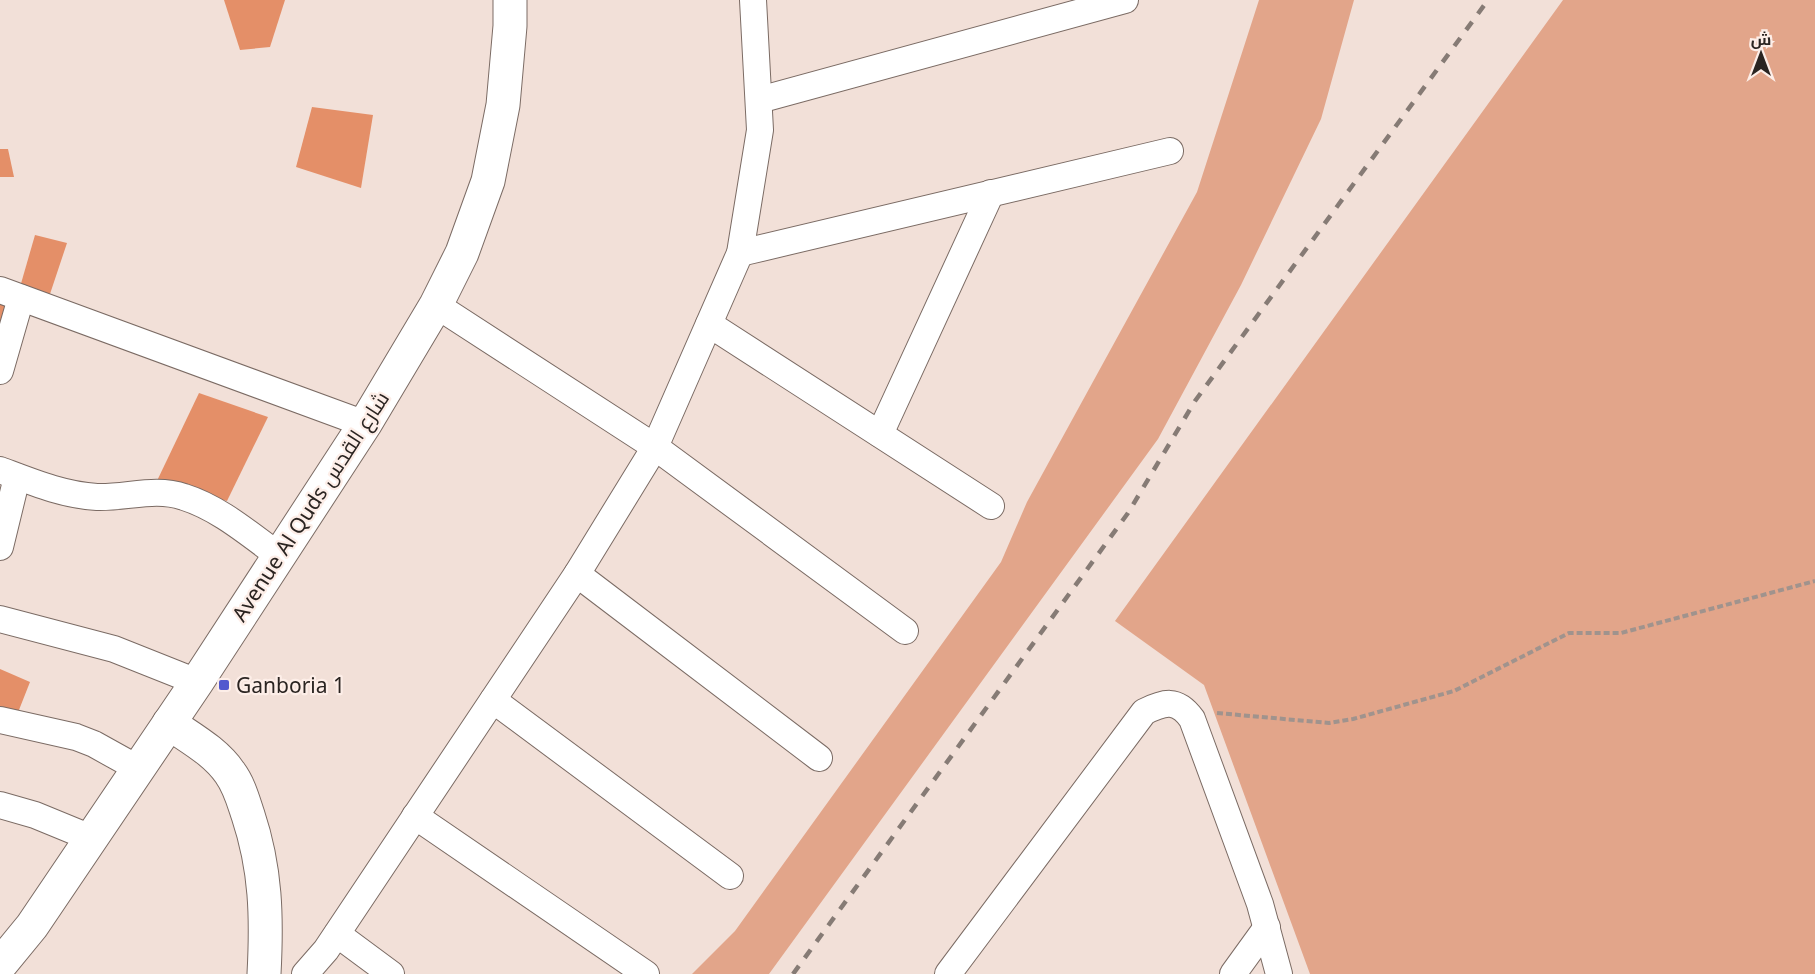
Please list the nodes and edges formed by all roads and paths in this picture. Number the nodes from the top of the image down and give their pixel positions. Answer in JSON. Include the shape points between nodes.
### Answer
{"nodes":[{"id":1,"x":510,"y":0,"type":"edge"},
{"id":2,"x":753,"y":0,"type":"edge"},
{"id":3,"x":1125,"y":0,"type":"edge"},
{"id":4,"x":759,"y":100,"type":"junction"},
{"id":5,"x":1170,"y":151,"type":"dead end"},
{"id":6,"x":991,"y":193,"type":"junction"},
{"id":7,"x":740,"y":253,"type":"junction"},
{"id":8,"x":10,"y":294,"type":"edge"},
{"id":9,"x":436,"y":305,"type":"junction"},
{"id":10,"x":709,"y":324,"type":"junction"},
{"id":11,"x":0,"y":371,"type":"edge"},
{"id":12,"x":365,"y":424,"type":"junction"},
{"id":13,"x":880,"y":434,"type":"junction"},
{"id":14,"x":655,"y":447,"type":"junction"},
{"id":15,"x":9,"y":474,"type":"edge"},
{"id":16,"x":991,"y":506,"type":"dead end"},
{"id":17,"x":0,"y":547,"type":"edge"},
{"id":18,"x":278,"y":555,"type":"junction"},
{"id":19,"x":577,"y":574,"type":"junction"},
{"id":20,"x":1815,"y":581,"type":"edge"},
{"id":21,"x":0,"y":619,"type":"edge"},
{"id":22,"x":905,"y":631,"type":"dead end"},
{"id":23,"x":197,"y":682,"type":"junction"},
{"id":24,"x":493,"y":700,"type":"junction"},
{"id":25,"x":1186,"y":710,"type":"junction"},
{"id":26,"x":0,"y":720,"type":"edge"},
{"id":27,"x":169,"y":723,"type":"junction"},
{"id":28,"x":819,"y":758,"type":"dead end"},
{"id":29,"x":139,"y":769,"type":"junction"},
{"id":30,"x":0,"y":805,"type":"edge"},
{"id":31,"x":415,"y":816,"type":"junction"},
{"id":32,"x":91,"y":838,"type":"junction"},
{"id":33,"x":730,"y":876,"type":"dead end"},
{"id":34,"x":1267,"y":927,"type":"junction"},
{"id":35,"x":337,"y":934,"type":"junction"},
{"id":36,"x":0,"y":965,"type":"edge"},
{"id":37,"x":264,"y":974,"type":"edge"},
{"id":38,"x":304,"y":974,"type":"edge"},
{"id":39,"x":391,"y":974,"type":"edge"},
{"id":40,"x":646,"y":974,"type":"edge"},
{"id":41,"x":948,"y":974,"type":"edge"},
{"id":42,"x":1233,"y":974,"type":"edge"},
{"id":43,"x":1279,"y":974,"type":"edge"}],
"edges":[{"from":1,"to":9,"type":"main road","name":"Avenue Al Quds شارع القدس","via":[[503,105],[488,182],[462,253]]},
{"from":2,"to":4,"type":"street"},
{"from":3,"to":4,"type":"street"},
{"from":4,"to":7,"type":"street","via":[[760,130]]},
{"from":5,"to":6,"type":"street"},
{"from":6,"to":7,"type":"street"},
{"from":6,"to":13,"type":"street"},
{"from":7,"to":10,"type":"street"},
{"from":8,"to":11,"type":"street"},
{"from":8,"to":12,"type":"street"},
{"from":9,"to":12,"type":"main road","name":"Avenue Al Quds شارع القدس"},
{"from":9,"to":14,"type":"street"},
{"from":10,"to":13,"type":"street"},
{"from":10,"to":14,"type":"street"},
{"from":12,"to":18,"type":"main road","name":"Avenue Al Quds شارع القدس"},
{"from":13,"to":16,"type":"street"},
{"from":14,"to":19,"type":"street"},
{"from":14,"to":22,"type":"street"},
{"from":15,"to":17,"type":"street"},
{"from":15,"to":18,"type":"street","via":[[72,494],[101,497],[147,492],[183,496],[202,504]]},
{"from":18,"to":23,"type":"main road","name":"Avenue Al Quds شارع القدس"},
{"from":19,"to":24,"type":"street"},
{"from":19,"to":28,"type":"street"},
{"from":20,"to":25,"type":"path","via":[[1621,633],[1569,633],[1454,691],[1353,719],[1329,723]]},
{"from":21,"to":23,"type":"street","via":[[114,649]]},
{"from":23,"to":27,"type":"main road","name":"Avenue Al Quds شارع القدس"},
{"from":24,"to":31,"type":"street"},
{"from":24,"to":33,"type":"street"},
{"from":25,"to":34,"type":"street"},
{"from":25,"to":41,"type":"street","via":[[1168,703],[1144,712]]},
{"from":26,"to":29,"type":"street","via":[[76,737]]},
{"from":27,"to":29,"type":"main road","name":"Avenue Al Quds شارع القدس"},
{"from":27,"to":37,"type":"main road","via":[[213,754],[230,772],[241,793],[256,837],[262,873],[266,909]]},
{"from":29,"to":32,"type":"main road","name":"Avenue Al Quds شارع القدس"},
{"from":30,"to":32,"type":"street"},
{"from":31,"to":35,"type":"street"},
{"from":31,"to":40,"type":"street"},
{"from":32,"to":36,"type":"main road","name":"Avenue Al Quds شارع القدس","via":[[32,926]]},
{"from":34,"to":42,"type":"street"},
{"from":34,"to":43,"type":"street"},
{"from":35,"to":38,"type":"street"},
{"from":35,"to":39,"type":"street"}]}
